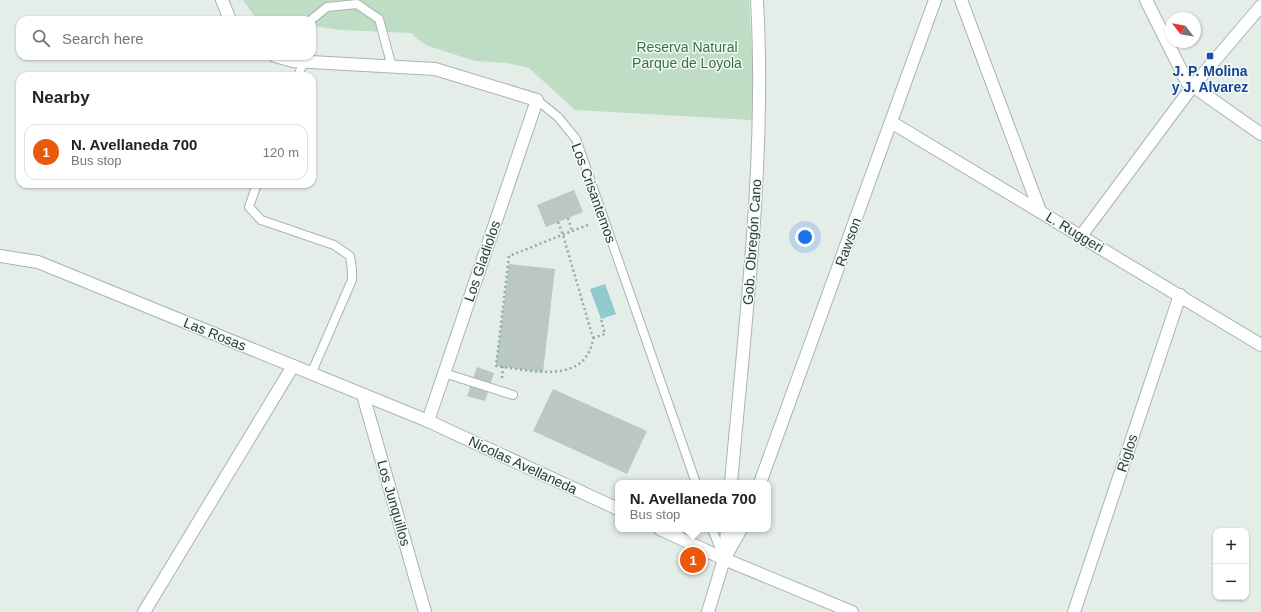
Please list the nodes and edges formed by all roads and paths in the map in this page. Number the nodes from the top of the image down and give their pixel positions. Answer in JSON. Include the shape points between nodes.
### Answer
{"nodes":[{"id":1,"x":222,"y":0,"type":"edge"},
{"id":2,"x":757,"y":0,"type":"edge"},
{"id":3,"x":935,"y":0,"type":"edge"},
{"id":4,"x":961,"y":0,"type":"edge"},
{"id":5,"x":1146,"y":0,"type":"edge"},
{"id":6,"x":1261,"y":6,"type":"edge"},
{"id":7,"x":228,"y":16,"type":"edge"},
{"id":8,"x":316,"y":16,"type":"edge"},
{"id":9,"x":298,"y":60,"type":"edge"},
{"id":10,"x":304,"y":61,"type":"junction"},
{"id":11,"x":392,"y":67,"type":"junction"},
{"id":12,"x":300,"y":72,"type":"edge"},
{"id":13,"x":1192,"y":87,"type":"junction"},
{"id":14,"x":537,"y":100,"type":"junction"},
{"id":15,"x":891,"y":122,"type":"junction"},
{"id":16,"x":1261,"y":134,"type":"edge"},
{"id":17,"x":256,"y":188,"type":"edge"},
{"id":18,"x":1040,"y":211,"type":"junction"},
{"id":19,"x":568,"y":218,"type":"dead end"},
{"id":20,"x":558,"y":222,"type":"dead end"},
{"id":21,"x":588,"y":224,"type":"dead end"},
{"id":22,"x":572,"y":231,"type":"junction"},
{"id":23,"x":563,"y":235,"type":"junction"},
{"id":24,"x":1081,"y":236,"type":"junction"},
{"id":25,"x":0,"y":256,"type":"edge"},
{"id":26,"x":1180,"y":295,"type":"junction"},
{"id":27,"x":601,"y":319,"type":"dead end"},
{"id":28,"x":593,"y":338,"type":"junction"},
{"id":29,"x":1261,"y":345,"type":"edge"},
{"id":30,"x":293,"y":366,"type":"junction"},
{"id":31,"x":444,"y":372,"type":"junction"},
{"id":32,"x":311,"y":374,"type":"junction"},
{"id":33,"x":363,"y":395,"type":"junction"},
{"id":34,"x":513,"y":395,"type":"dead end"},
{"id":35,"x":428,"y":421,"type":"junction"},
{"id":36,"x":695,"y":480,"type":"edge"},
{"id":37,"x":731,"y":480,"type":"edge"},
{"id":38,"x":761,"y":480,"type":"edge"},
{"id":39,"x":615,"y":508,"type":"edge"},
{"id":40,"x":666,"y":532,"type":"edge"},
{"id":41,"x":713,"y":532,"type":"edge"},
{"id":42,"x":727,"y":532,"type":"edge"},
{"id":43,"x":739,"y":532,"type":"edge"},
{"id":44,"x":724,"y":559,"type":"junction"},
{"id":45,"x":144,"y":612,"type":"edge"},
{"id":46,"x":425,"y":612,"type":"edge"},
{"id":47,"x":708,"y":612,"type":"edge"},
{"id":48,"x":852,"y":612,"type":"edge"},
{"id":49,"x":1074,"y":612,"type":"edge"}],
"edges":[{"from":1,"to":7,"type":"street"},
{"from":2,"to":37,"type":"street","name":"Gob. Obregón Cano","via":[[760,60],[758,154]]},
{"from":3,"to":15,"type":"street","name":"Rawson"},
{"from":4,"to":18,"type":"street","name":"L. Ruggeri"},
{"from":5,"to":13,"type":"street","via":[[1187,82]]},
{"from":6,"to":13,"type":"street"},
{"from":8,"to":11,"type":"lane","via":[[327,7],[357,4],[379,19]]},
{"from":9,"to":10,"type":"street","name":"Los Crisantemos"},
{"from":10,"to":11,"type":"street","name":"Los Crisantemos"},
{"from":10,"to":12,"type":"lane"},
{"from":11,"to":14,"type":"street","name":"Los Crisantemos","via":[[435,69]]},
{"from":13,"to":16,"type":"street"},
{"from":13,"to":24,"type":"street"},
{"from":14,"to":31,"type":"street","name":"Los Gladiolos"},
{"from":14,"to":36,"type":"lane","name":"Los Crisantemos","via":[[558,117],[576,139]]},
{"from":15,"to":18,"type":"street"},
{"from":15,"to":38,"type":"street","name":"Rawson"},
{"from":17,"to":32,"type":"lane","via":[[249,207],[260,220],[334,245],[350,256],[352,280]]},
{"from":18,"to":24,"type":"street","name":"L. Ruggeri"},
{"from":19,"to":22,"type":"path"},
{"from":20,"to":23,"type":"path"},
{"from":21,"to":22,"type":"path"},
{"from":22,"to":23,"type":"path"},
{"from":23,"to":28,"type":"path"},
{"from":23,"to":28,"type":"path","via":[[509,256],[496,366],[554,372],[566,370],[579,364],[588,355]]},
{"from":24,"to":26,"type":"street","name":"L. Ruggeri"},
{"from":25,"to":30,"type":"street","name":"Las Rosas","via":[[38,262]]},
{"from":26,"to":29,"type":"street","name":"L. Ruggeri"},
{"from":26,"to":49,"type":"street","name":"Riglos"},
{"from":27,"to":28,"type":"path","via":[[605,334]]},
{"from":30,"to":32,"type":"street","name":"Las Rosas"},
{"from":30,"to":45,"type":"street"},
{"from":31,"to":34,"type":"lane"},
{"from":31,"to":35,"type":"street","name":"Los Gladiolos"},
{"from":32,"to":33,"type":"street","name":"Las Rosas"},
{"from":33,"to":35,"type":"street","name":"Las Rosas"},
{"from":33,"to":46,"type":"street","name":"Los Junquillos"},
{"from":35,"to":39,"type":"street","name":"Nicolas Avellaneda"},
{"from":40,"to":44,"type":"street"},
{"from":41,"to":44,"type":"lane"},
{"from":42,"to":44,"type":"street"},
{"from":43,"to":44,"type":"street"},
{"from":44,"to":47,"type":"street"},
{"from":44,"to":48,"type":"street"}]}
